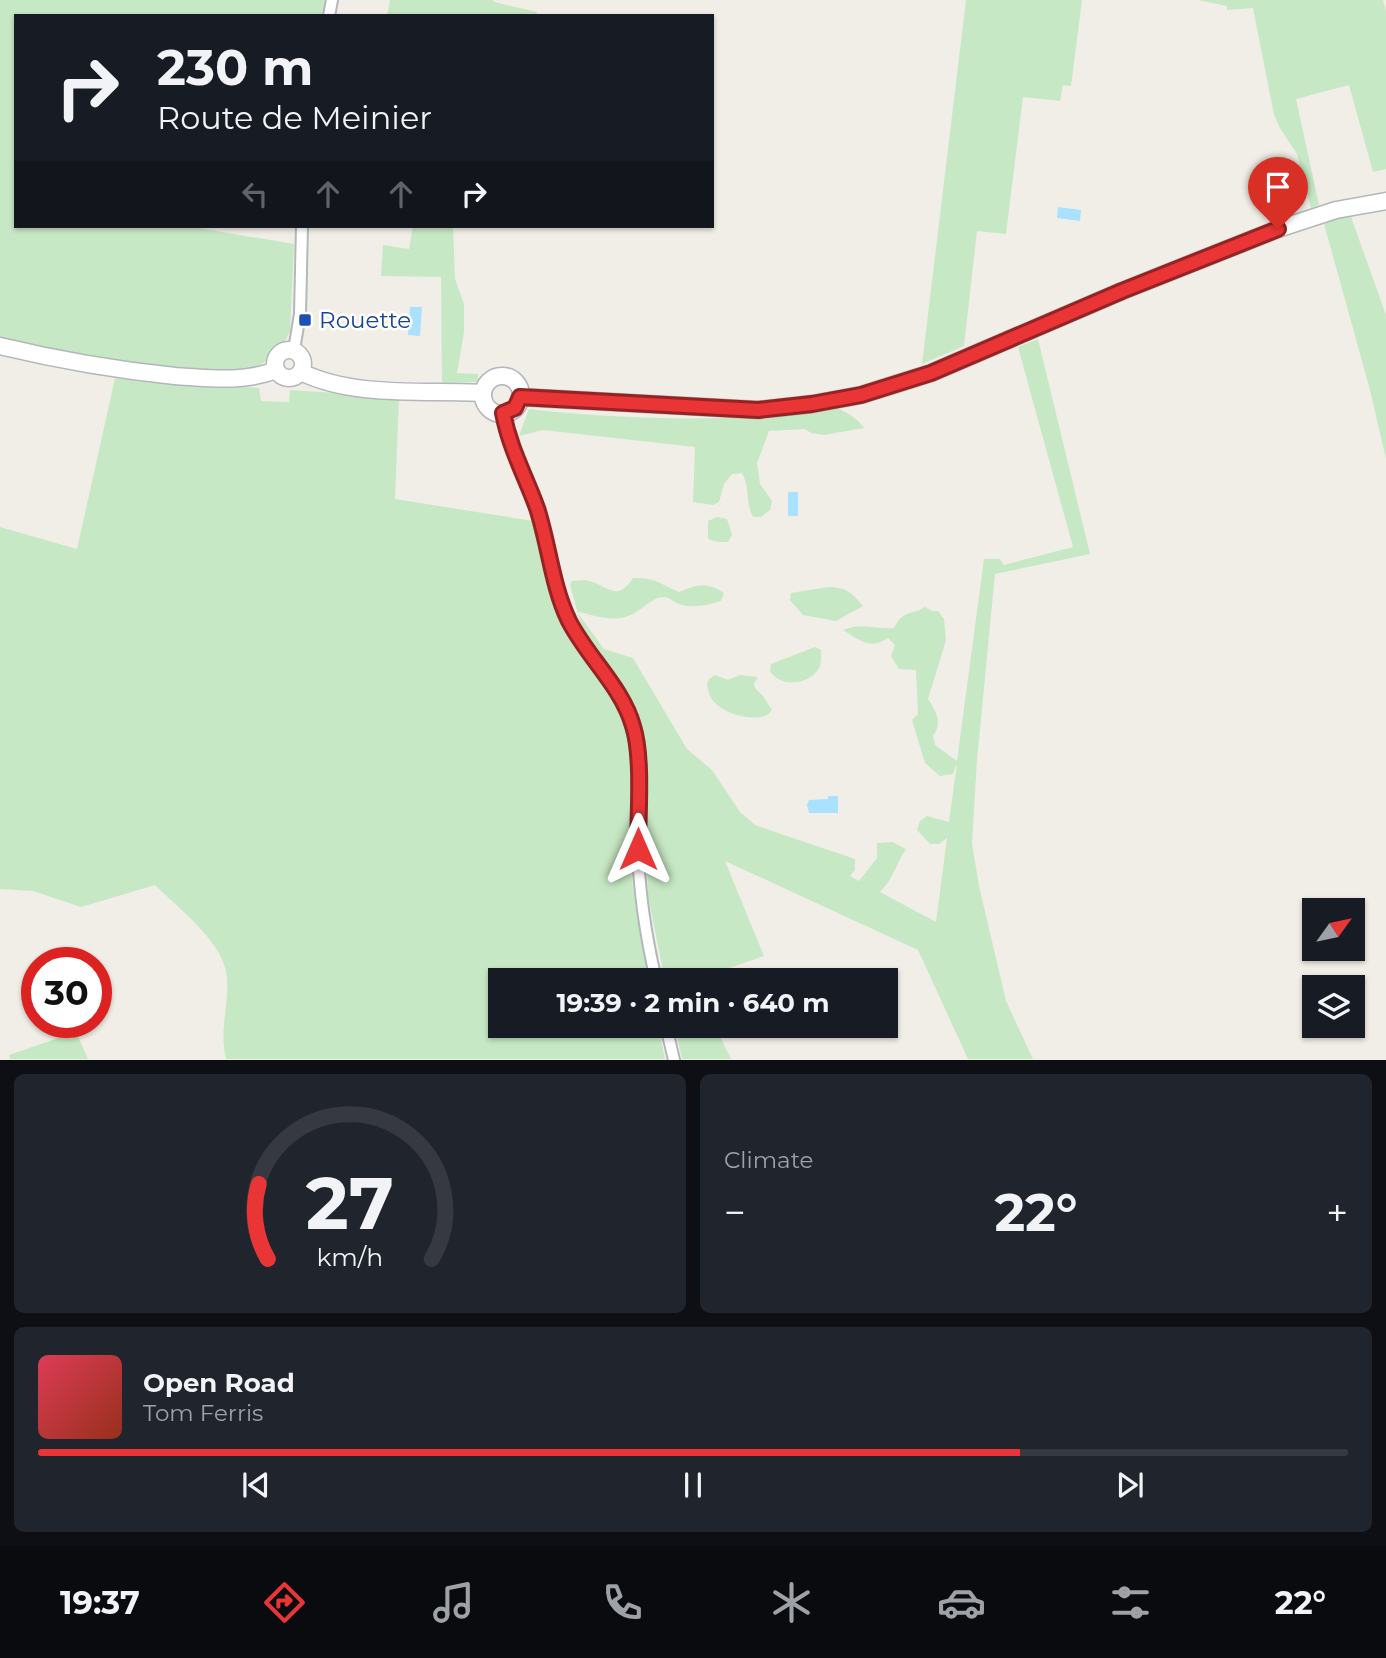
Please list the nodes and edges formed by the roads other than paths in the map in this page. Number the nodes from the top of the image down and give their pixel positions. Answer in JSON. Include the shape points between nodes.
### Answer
{"nodes":[{"id":1,"x":1386,"y":201,"type":"edge"},
{"id":2,"x":302,"y":228,"type":"edge"},
{"id":3,"x":0,"y":345,"type":"edge"},
{"id":4,"x":294,"y":351,"type":"junction"},
{"id":5,"x":276,"y":370,"type":"junction"},
{"id":6,"x":301,"y":372,"type":"junction"},
{"id":7,"x":483,"y":393,"type":"junction"},
{"id":8,"x":520,"y":397,"type":"junction"},
{"id":9,"x":503,"y":413,"type":"junction"},
{"id":10,"x":654,"y":968,"type":"edge"},
{"id":11,"x":669,"y":1038,"type":"edge"},
{"id":12,"x":674,"y":1059,"type":"edge"}],
"edges":[{"from":1,"to":8,"type":"street","via":[[1336,210],[1278,229],[931,373],[861,395],[758,410]]},
{"from":2,"to":4,"type":"street","via":[[300,313]]},
{"from":3,"to":5,"type":"street","via":[[64,360],[172,375],[237,379]]},
{"from":4,"to":5,"type":"street","via":[[277,357]]},
{"from":4,"to":6,"type":"street","via":[[302,357]]},
{"from":5,"to":6,"type":"street","via":[[291,379]]},
{"from":6,"to":7,"type":"street","via":[[347,387]]},
{"from":7,"to":8,"type":"street","via":[[488,381],[500,376],[518,384]]},
{"from":7,"to":9,"type":"street","via":[[491,410]]},
{"from":8,"to":9,"type":"street","via":[[515,408]]},
{"from":9,"to":10,"type":"street","via":[[508,439],[537,508],[566,614],[633,725],[640,887]]},
{"from":11,"to":12,"type":"street"}]}
